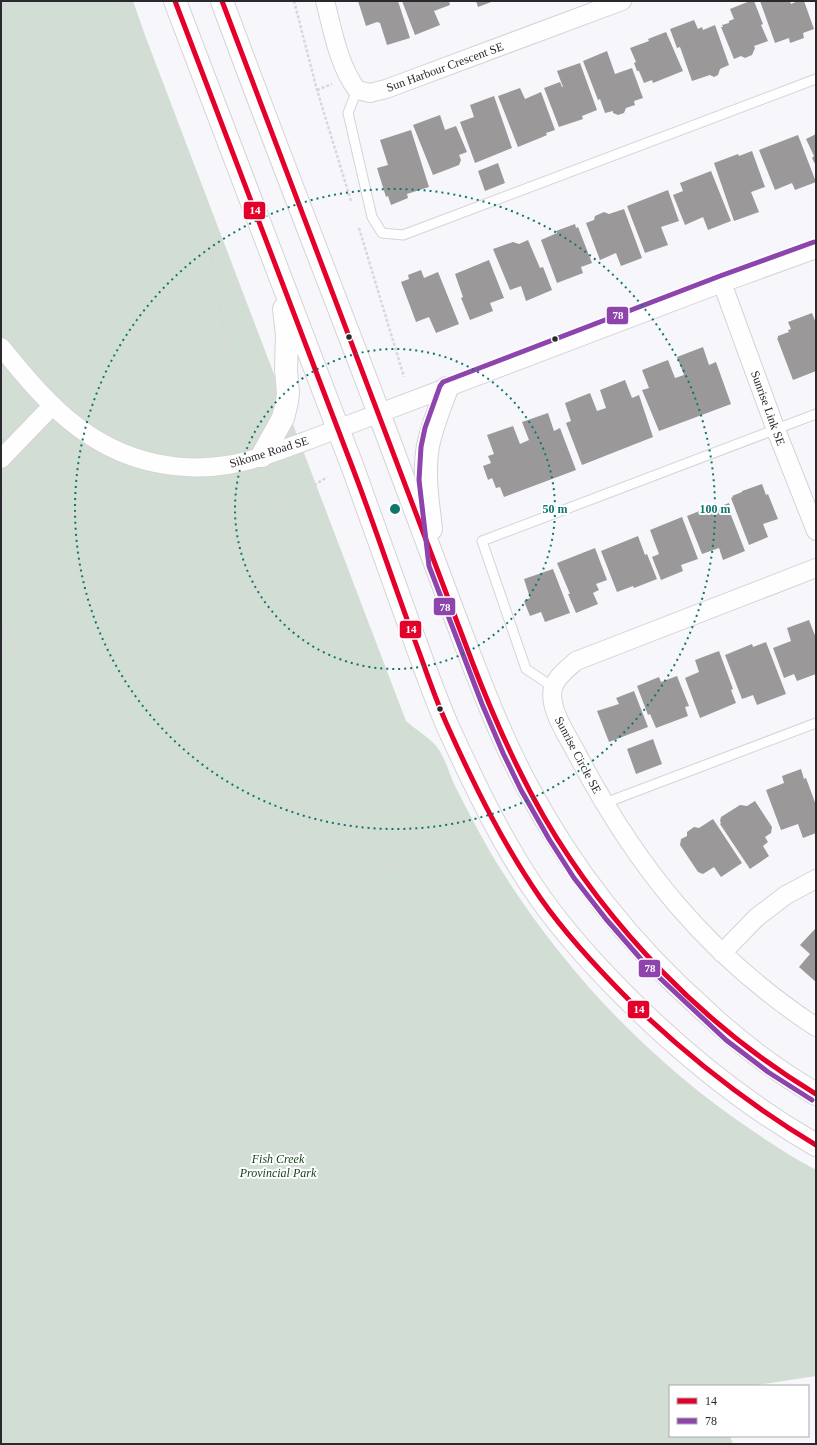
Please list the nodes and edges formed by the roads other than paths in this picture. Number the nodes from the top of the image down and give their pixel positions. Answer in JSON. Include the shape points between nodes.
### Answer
{"nodes":[{"id":1,"x":175,"y":1,"type":"edge"},
{"id":2,"x":222,"y":1,"type":"edge"},
{"id":3,"x":325,"y":1,"type":"edge"},
{"id":4,"x":622,"y":1,"type":"edge"},
{"id":5,"x":816,"y":79,"type":"edge"},
{"id":6,"x":356,"y":90,"type":"junction"},
{"id":7,"x":816,"y":249,"type":"edge"},
{"id":8,"x":281,"y":278,"type":"junction"},
{"id":9,"x":722,"y":283,"type":"junction"},
{"id":10,"x":1,"y":347,"type":"edge"},
{"id":11,"x":448,"y":388,"type":"junction"},
{"id":12,"x":52,"y":406,"type":"junction"},
{"id":13,"x":379,"y":414,"type":"junction"},
{"id":14,"x":816,"y":414,"type":"edge"},
{"id":15,"x":338,"y":429,"type":"junction"},
{"id":16,"x":776,"y":430,"type":"junction"},
{"id":17,"x":1,"y":459,"type":"edge"},
{"id":18,"x":252,"y":459,"type":"junction"},
{"id":19,"x":816,"y":531,"type":"edge"},
{"id":20,"x":436,"y":564,"type":"junction"},
{"id":21,"x":816,"y":568,"type":"edge"},
{"id":22,"x":553,"y":687,"type":"junction"},
{"id":23,"x":816,"y":723,"type":"edge"},
{"id":24,"x":605,"y":803,"type":"junction"},
{"id":25,"x":816,"y":878,"type":"edge"},
{"id":26,"x":722,"y":953,"type":"junction"},
{"id":27,"x":816,"y":1027,"type":"edge"},
{"id":28,"x":816,"y":1094,"type":"edge"},
{"id":29,"x":816,"y":1145,"type":"edge"}],
"edges":[{"from":1,"to":8,"type":"main road"},
{"from":2,"to":13,"type":"main road"},
{"from":3,"to":6,"type":"street","via":[[342,65]]},
{"from":4,"to":6,"type":"street","name":"Sun Harbour Crescent SE","via":[[386,89],[370,93]]},
{"from":5,"to":6,"type":"lane","via":[[403,236],[382,233],[372,217],[348,113]]},
{"from":7,"to":9,"type":"street","name":"Sikome Road SE"},
{"from":8,"to":15,"type":"main road"},
{"from":8,"to":18,"type":"main road","via":[[287,335],[288,402],[283,418]]},
{"from":9,"to":11,"type":"street","name":"Sikome Road SE"},
{"from":9,"to":16,"type":"street","name":"Sunrise Link SE"},
{"from":10,"to":12,"type":"street","name":"Sikome Road SE"},
{"from":11,"to":13,"type":"street","name":"Sikome Road SE"},
{"from":11,"to":20,"type":"main road","via":[[428,448],[426,480]]},
{"from":12,"to":17,"type":"street"},
{"from":12,"to":18,"type":"street","name":"Sikome Road SE","via":[[93,438],[136,458],[194,468],[217,467]]},
{"from":13,"to":15,"type":"street","name":"Sikome Road SE"},
{"from":13,"to":20,"type":"main road"},
{"from":14,"to":16,"type":"lane"},
{"from":15,"to":18,"type":"street","name":"Sikome Road SE"},
{"from":15,"to":29,"type":"main road","via":[[448,726],[512,853],[542,900],[575,943],[691,1058],[782,1126]]},
{"from":16,"to":19,"type":"street","name":"Sunrise Link SE"},
{"from":16,"to":22,"type":"lane","via":[[482,541],[526,669]]},
{"from":20,"to":28,"type":"main road","via":[[509,750],[530,793],[580,874],[647,955],[692,1000],[730,1034],[772,1066]]},
{"from":21,"to":22,"type":"street","via":[[576,661]]},
{"from":22,"to":24,"type":"street","name":"Sunrise Circle SE","via":[[552,699],[557,716]]},
{"from":23,"to":24,"type":"lane"},
{"from":24,"to":26,"type":"street","name":"Sunrise Circle SE","via":[[624,836],[670,898]]},
{"from":25,"to":26,"type":"street","via":[[786,895],[757,917]]},
{"from":26,"to":27,"type":"street","name":"Sunrise Circle SE","via":[[756,984]]}]}
